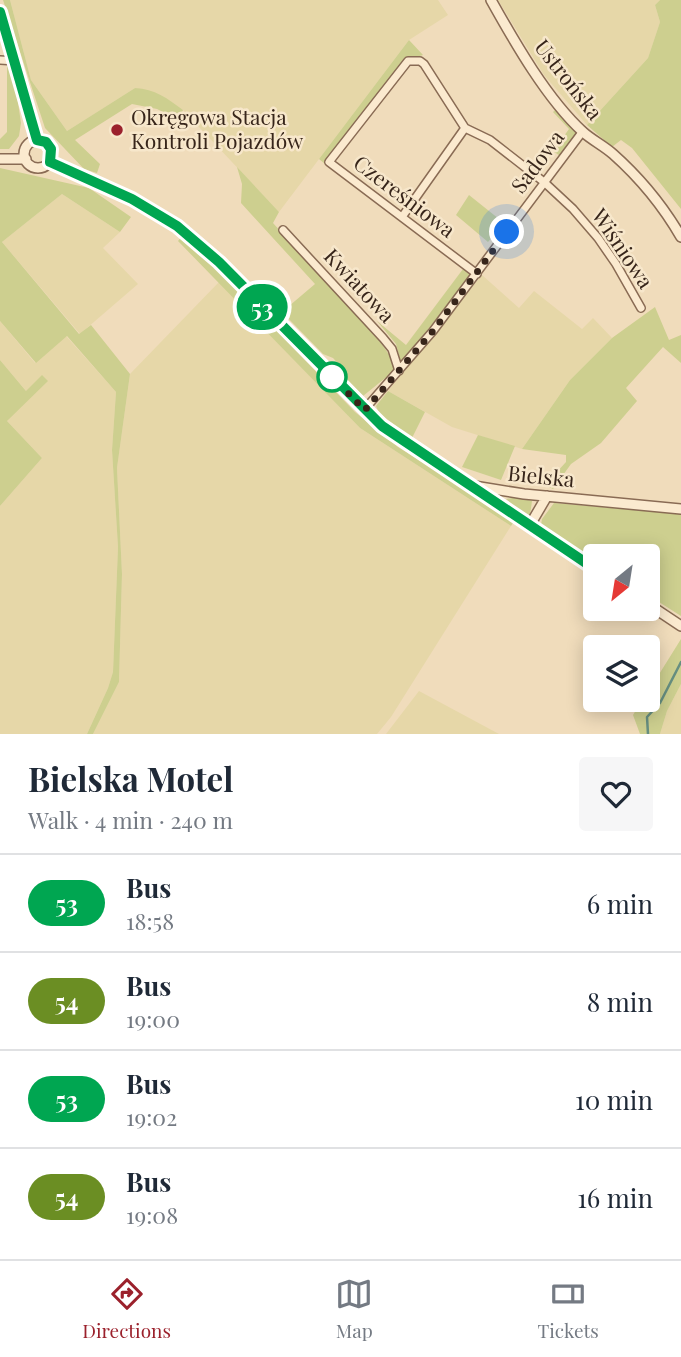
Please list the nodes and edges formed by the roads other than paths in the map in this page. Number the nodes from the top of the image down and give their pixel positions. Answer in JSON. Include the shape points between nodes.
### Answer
{"nodes":[{"id":1,"x":491,"y":0,"type":"edge"},
{"id":2,"x":0,"y":12,"type":"edge"},
{"id":3,"x":0,"y":60,"type":"edge"},
{"id":4,"x":15,"y":61,"type":"junction"},
{"id":5,"x":465,"y":128,"type":"junction"},
{"id":6,"x":583,"y":131,"type":"junction"},
{"id":7,"x":37,"y":140,"type":"junction"},
{"id":8,"x":0,"y":159,"type":"edge"},
{"id":9,"x":26,"y":159,"type":"junction"},
{"id":10,"x":50,"y":162,"type":"junction"},
{"id":11,"x":544,"y":182,"type":"junction"},
{"id":12,"x":402,"y":217,"type":"junction"},
{"id":13,"x":283,"y":230,"type":"dead end"},
{"id":14,"x":681,"y":237,"type":"edge"},
{"id":15,"x":477,"y":274,"type":"junction"},
{"id":16,"x":641,"y":308,"type":"dead end"},
{"id":17,"x":399,"y":371,"type":"junction"},
{"id":18,"x":365,"y":410,"type":"junction"},
{"id":19,"x":472,"y":486,"type":"junction"},
{"id":20,"x":547,"y":496,"type":"junction"},
{"id":21,"x":681,"y":509,"type":"edge"},
{"id":22,"x":530,"y":525,"type":"junction"},
{"id":23,"x":583,"y":561,"type":"edge"},
{"id":24,"x":660,"y":612,"type":"edge"},
{"id":25,"x":681,"y":626,"type":"edge"}],
"edges":[{"from":1,"to":6,"type":"street","name":"Ustrońska","via":[[532,68]]},
{"from":2,"to":4,"type":"street"},
{"from":3,"to":4,"type":"street"},
{"from":4,"to":7,"type":"street"},
{"from":5,"to":11,"type":"street","name":"Czereśniowa"},
{"from":5,"to":12,"type":"street"},
{"from":5,"to":12,"type":"street","name":"Czereśniowa","via":[[424,64],[408,61],[329,162]]},
{"from":6,"to":11,"type":"street","name":"Sadowa"},
{"from":6,"to":14,"type":"street","name":"Ustrońska","via":[[638,177]]},
{"from":7,"to":9,"type":"street","via":[[26,147]]},
{"from":7,"to":10,"type":"street","via":[[49,145]]},
{"from":8,"to":9,"type":"street"},
{"from":9,"to":10,"type":"street","via":[[34,167]]},
{"from":10,"to":18,"type":"street","name":"Bielska","via":[[132,199],[193,238]]},
{"from":11,"to":15,"type":"street","name":"Sadowa"},
{"from":11,"to":16,"type":"street","name":"Wiśniowa","via":[[598,238]]},
{"from":12,"to":15,"type":"street","name":"Czereśniowa"},
{"from":13,"to":17,"type":"street","name":"Kwiatowa","via":[[383,338]]},
{"from":15,"to":17,"type":"street","name":"Sadowa"},
{"from":17,"to":18,"type":"street","name":"Sadowa"},
{"from":18,"to":19,"type":"street","name":"Bielska","via":[[402,441]]},
{"from":19,"to":20,"type":"street","name":"Bielska"},
{"from":19,"to":22,"type":"street"},
{"from":20,"to":21,"type":"street","name":"Bielska"},
{"from":20,"to":22,"type":"street"},
{"from":22,"to":23,"type":"street"},
{"from":24,"to":25,"type":"street"}]}
